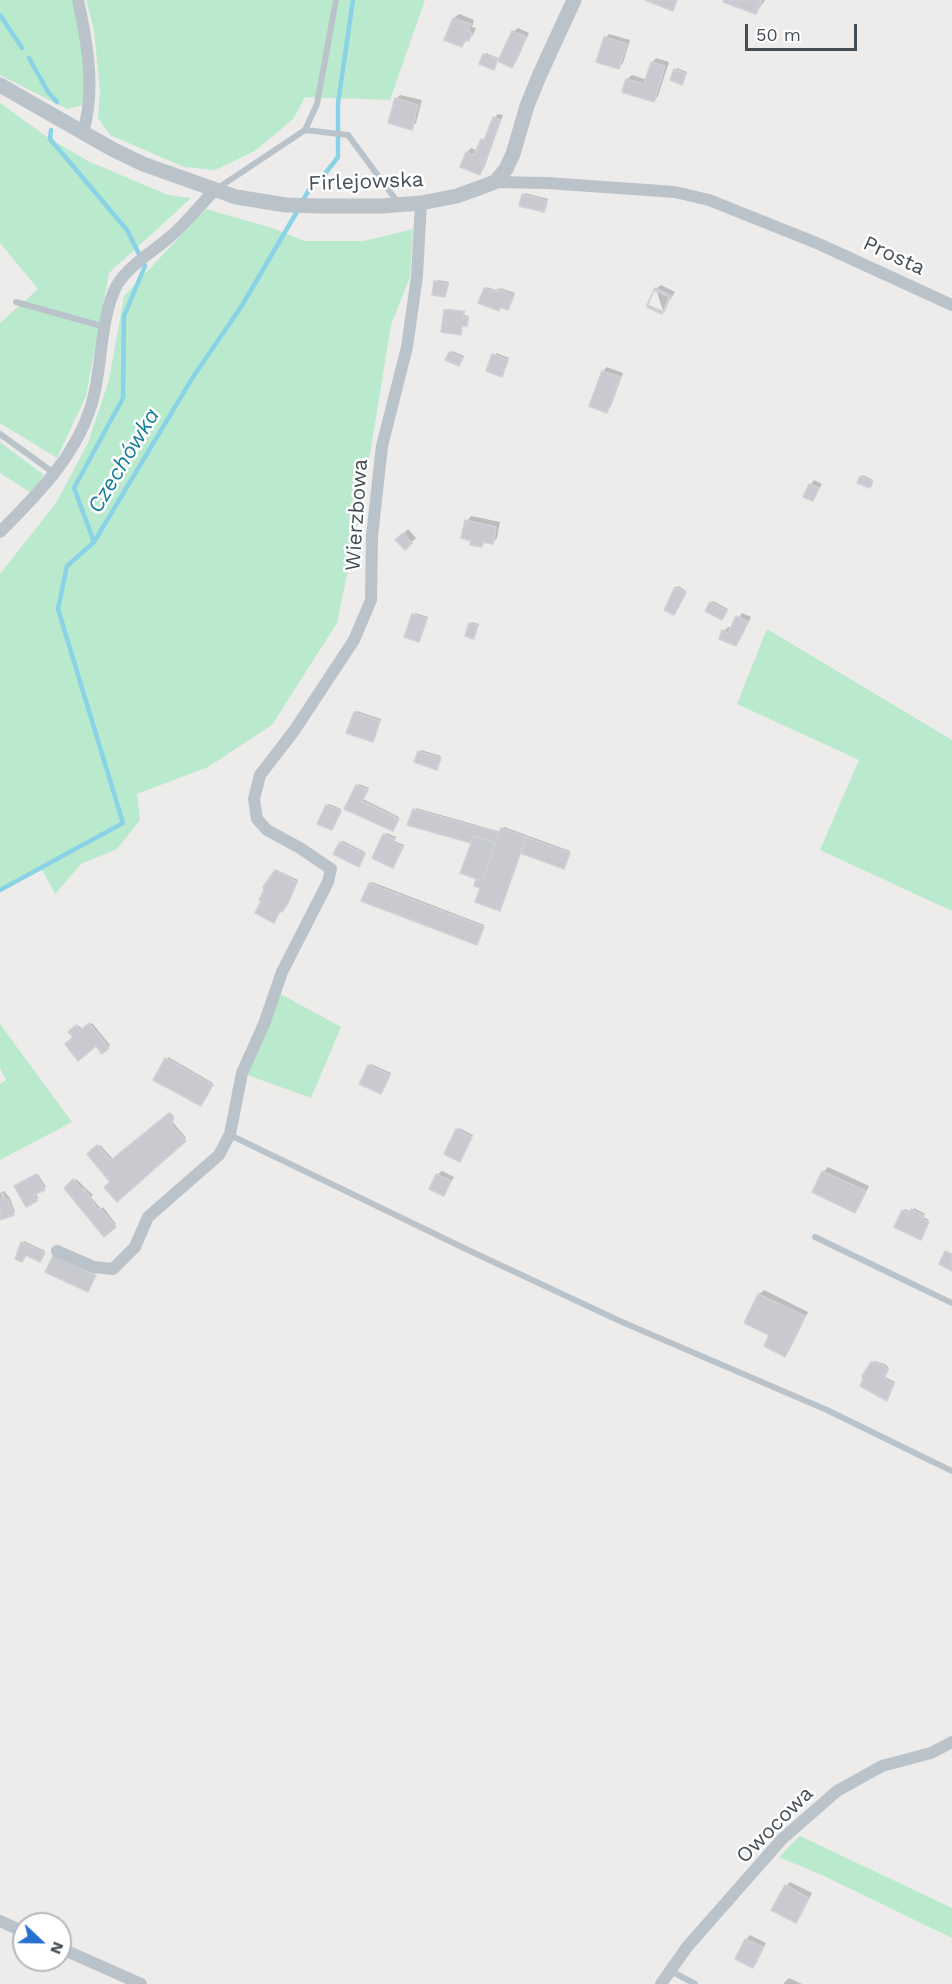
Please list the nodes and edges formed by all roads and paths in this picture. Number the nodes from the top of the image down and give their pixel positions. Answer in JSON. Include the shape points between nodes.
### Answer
{"nodes":[{"id":1,"x":78,"y":0,"type":"edge"},
{"id":2,"x":336,"y":0,"type":"edge"},
{"id":3,"x":574,"y":0,"type":"edge"},
{"id":4,"x":0,"y":85,"type":"edge"},
{"id":5,"x":305,"y":130,"type":"junction"},
{"id":6,"x":82,"y":132,"type":"junction"},
{"id":7,"x":495,"y":182,"type":"junction"},
{"id":8,"x":215,"y":190,"type":"junction"},
{"id":9,"x":421,"y":203,"type":"junction"},
{"id":10,"x":399,"y":204,"type":"junction"},
{"id":11,"x":819,"y":244,"type":"joint"},
{"id":12,"x":16,"y":302,"type":"dead end"},
{"id":13,"x":952,"y":305,"type":"edge"},
{"id":14,"x":106,"y":327,"type":"junction"},
{"id":15,"x":0,"y":434,"type":"edge"},
{"id":16,"x":55,"y":474,"type":"junction"},
{"id":17,"x":0,"y":532,"type":"edge"},
{"id":18,"x":230,"y":1134,"type":"junction"},
{"id":19,"x":815,"y":1237,"type":"dead end"},
{"id":20,"x":57,"y":1251,"type":"dead end"},
{"id":21,"x":952,"y":1303,"type":"edge"},
{"id":22,"x":952,"y":1471,"type":"edge"},
{"id":23,"x":952,"y":1742,"type":"edge"},
{"id":24,"x":72,"y":1953,"type":"edge"},
{"id":25,"x":670,"y":1970,"type":"junction"},
{"id":26,"x":141,"y":1984,"type":"edge"},
{"id":27,"x":661,"y":1984,"type":"edge"},
{"id":28,"x":695,"y":1984,"type":"edge"}],
"edges":[{"from":1,"to":6,"type":"street","via":[[89,69]]},
{"from":2,"to":5,"type":"lane","via":[[317,104]]},
{"from":3,"to":7,"type":"street","via":[[527,106],[513,154]]},
{"from":4,"to":6,"type":"street","name":"Firlejowska"},
{"from":5,"to":8,"type":"lane"},
{"from":5,"to":10,"type":"lane","via":[[348,135]]},
{"from":6,"to":8,"type":"street","name":"Firlejowska","via":[[143,164]]},
{"from":7,"to":9,"type":"street","name":"Firlejowska","via":[[457,196]]},
{"from":7,"to":11,"type":"street","name":"Firlejowska","via":[[675,192],[709,200]]},
{"from":8,"to":10,"type":"street","name":"Firlejowska","via":[[286,205]]},
{"from":8,"to":14,"type":"street","via":[[119,282],[108,308]]},
{"from":9,"to":10,"type":"street","name":"Firlejowska"},
{"from":9,"to":18,"type":"street","name":"Wierzbowa","via":[[417,276],[407,347],[382,446],[372,536],[371,600],[354,640],[260,775],[254,800],[257,819],[267,830],[331,869],[282,972],[242,1073]]},
{"from":11,"to":13,"type":"street","name":"Prosta"},
{"from":12,"to":14,"type":"lane"},
{"from":14,"to":16,"type":"street","via":[[94,397],[85,422]]},
{"from":15,"to":16,"type":"lane"},
{"from":16,"to":17,"type":"street"},
{"from":18,"to":20,"type":"street","via":[[219,1155],[148,1217],[135,1246],[113,1269],[94,1267]]},
{"from":18,"to":22,"type":"lane","via":[[468,1251],[827,1410]]},
{"from":19,"to":21,"type":"lane"},
{"from":23,"to":25,"type":"street","name":"Owocowa","via":[[931,1753],[882,1766],[837,1791],[782,1839]]},
{"from":24,"to":26,"type":"street"},
{"from":25,"to":27,"type":"street","name":"Owocowa"},
{"from":25,"to":28,"type":"lane"}]}
